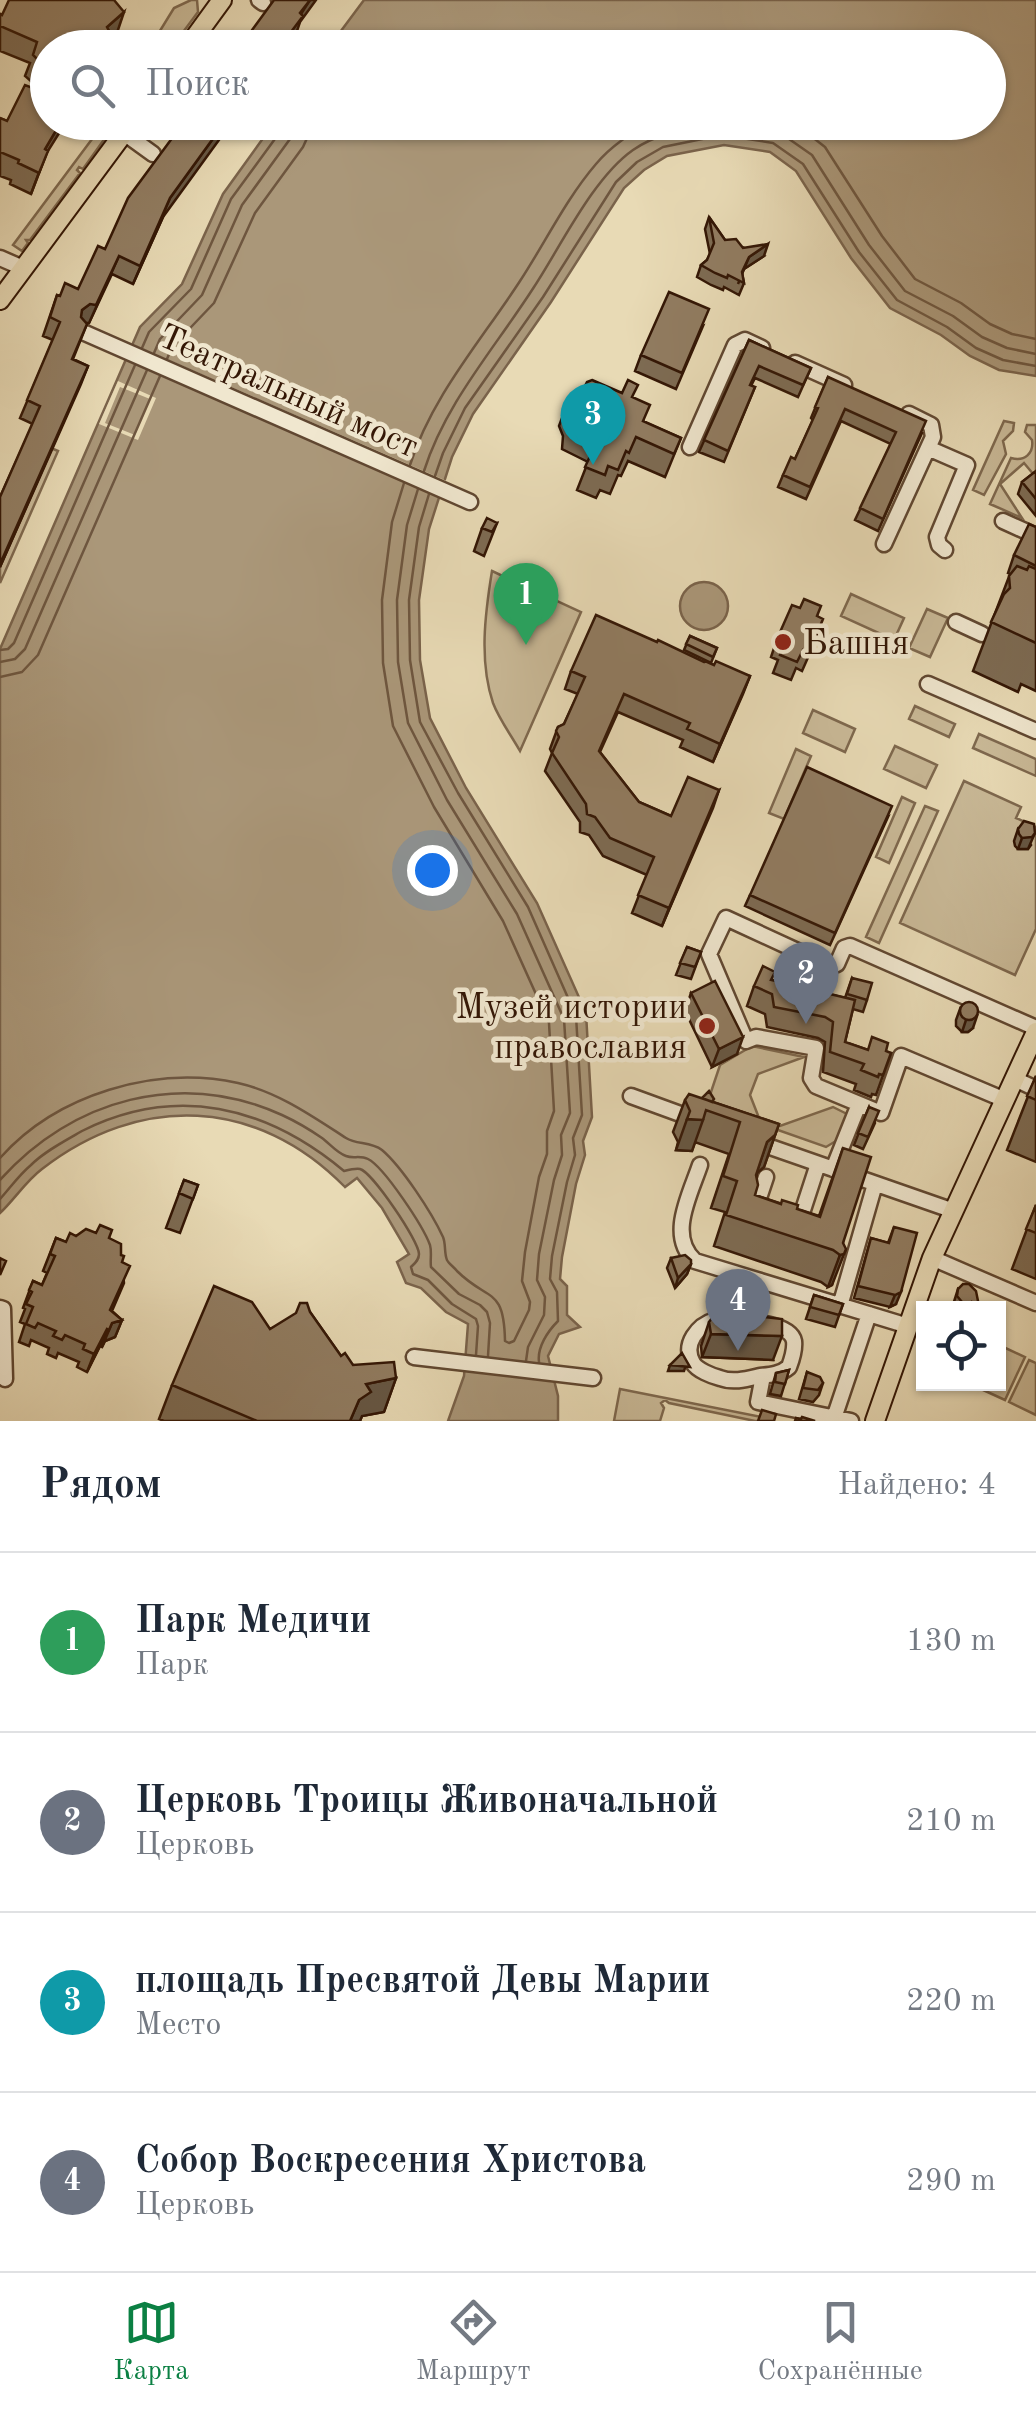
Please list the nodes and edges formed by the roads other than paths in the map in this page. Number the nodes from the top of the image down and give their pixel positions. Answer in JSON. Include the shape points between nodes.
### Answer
{"nodes":[{"id":1,"x":222,"y":0,"type":"edge"},
{"id":2,"x":201,"y":30,"type":"edge"},
{"id":3,"x":119,"y":140,"type":"edge"},
{"id":4,"x":140,"y":140,"type":"edge"},
{"id":5,"x":153,"y":154,"type":"dead end"},
{"id":6,"x":0,"y":258,"type":"edge"},
{"id":7,"x":23,"y":268,"type":"junction"},
{"id":8,"x":0,"y":300,"type":"edge"},
{"id":9,"x":85,"y":333,"type":"edge"},
{"id":10,"x":856,"y":390,"type":"edge"},
{"id":11,"x":900,"y":410,"type":"edge"},
{"id":12,"x":690,"y":447,"type":"dead end"},
{"id":13,"x":928,"y":448,"type":"junction"},
{"id":14,"x":470,"y":502,"type":"dead end"},
{"id":15,"x":1003,"y":521,"type":"dead end"},
{"id":16,"x":1036,"y":536,"type":"edge"},
{"id":17,"x":884,"y":544,"type":"dead end"},
{"id":18,"x":945,"y":550,"type":"dead end"},
{"id":19,"x":956,"y":622,"type":"dead end"},
{"id":20,"x":982,"y":634,"type":"dead end"},
{"id":21,"x":928,"y":684,"type":"dead end"},
{"id":22,"x":1036,"y":732,"type":"edge"},
{"id":23,"x":1036,"y":1030,"type":"edge"},
{"id":24,"x":1015,"y":1079,"type":"junction"},
{"id":25,"x":1036,"y":1089,"type":"edge"},
{"id":26,"x":631,"y":1096,"type":"dead end"},
{"id":27,"x":1005,"y":1100,"type":"junction"},
{"id":28,"x":859,"y":1104,"type":"junction"},
{"id":29,"x":706,"y":1123,"type":"edge"},
{"id":30,"x":743,"y":1137,"type":"edge"},
{"id":31,"x":818,"y":1164,"type":"junction"},
{"id":32,"x":700,"y":1165,"type":"dead end"},
{"id":33,"x":833,"y":1170,"type":"junction"},
{"id":34,"x":766,"y":1177,"type":"edge"},
{"id":35,"x":875,"y":1184,"type":"junction"},
{"id":36,"x":954,"y":1211,"type":"junction"},
{"id":37,"x":932,"y":1258,"type":"junction"},
{"id":38,"x":1036,"y":1303,"type":"edge"},
{"id":39,"x":840,"y":1306,"type":"junction"},
{"id":40,"x":0,"y":1308,"type":"edge"},
{"id":41,"x":869,"y":1314,"type":"junction"},
{"id":42,"x":908,"y":1326,"type":"junction"},
{"id":43,"x":414,"y":1357,"type":"dead end"},
{"id":44,"x":763,"y":1376,"type":"junction"},
{"id":45,"x":593,"y":1378,"type":"dead end"},
{"id":46,"x":5,"y":1379,"type":"dead end"},
{"id":47,"x":834,"y":1418,"type":"junction"},
{"id":48,"x":851,"y":1421,"type":"edge"},
{"id":49,"x":876,"y":1421,"type":"edge"}],
"edges":[{"from":1,"to":2,"type":"main road"},
{"from":3,"to":7,"type":"main road"},
{"from":4,"to":5,"type":"street"},
{"from":6,"to":7,"type":"street"},
{"from":7,"to":8,"type":"main road"},
{"from":9,"to":14,"type":"street","name":"Театральный мост"},
{"from":10,"to":12,"type":"street","via":[[738,342]]},
{"from":11,"to":13,"type":"street","via":[[931,425]]},
{"from":13,"to":17,"type":"street"},
{"from":13,"to":18,"type":"street","via":[[967,466],[937,537]]},
{"from":15,"to":16,"type":"street"},
{"from":19,"to":20,"type":"street"},
{"from":21,"to":22,"type":"street"},
{"from":23,"to":24,"type":"main road"},
{"from":23,"to":28,"type":"street","via":[[850,946],[830,966],[726,918],[709,954],[746,1041],[816,1048],[813,1083]]},
{"from":24,"to":25,"type":"street"},
{"from":24,"to":27,"type":"main road"},
{"from":26,"to":29,"type":"street"},
{"from":27,"to":28,"type":"street","via":[[901,1056],[881,1112]]},
{"from":27,"to":36,"type":"main road"},
{"from":28,"to":33,"type":"street"},
{"from":30,"to":31,"type":"street"},
{"from":31,"to":33,"type":"street"},
{"from":31,"to":34,"type":"street","via":[[802,1213],[793,1220],[755,1210]]},
{"from":32,"to":39,"type":"street","via":[[681,1228],[689,1256]]},
{"from":33,"to":35,"type":"street"},
{"from":35,"to":36,"type":"street"},
{"from":35,"to":39,"type":"street"},
{"from":36,"to":37,"type":"main road"},
{"from":37,"to":38,"type":"street"},
{"from":37,"to":42,"type":"main road"},
{"from":39,"to":41,"type":"street"},
{"from":40,"to":46,"type":"street"},
{"from":41,"to":42,"type":"street"},
{"from":41,"to":47,"type":"street"},
{"from":42,"to":49,"type":"main road"},
{"from":43,"to":45,"type":"street"},
{"from":44,"to":44,"type":"street","via":[[790,1366],[794,1342],[787,1332],[715,1320],[695,1332],[690,1350],[698,1368],[721,1379]]},
{"from":44,"to":47,"type":"street","via":[[758,1402]]},
{"from":47,"to":48,"type":"street"}]}
